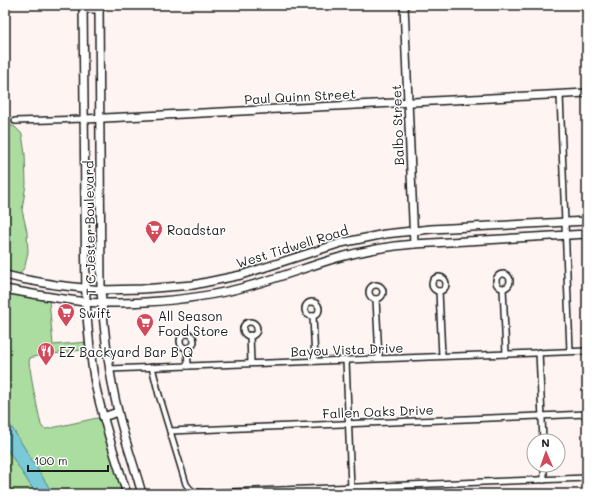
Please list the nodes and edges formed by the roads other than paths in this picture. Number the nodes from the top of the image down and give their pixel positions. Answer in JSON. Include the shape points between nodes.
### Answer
{"nodes":[{"id":1,"x":404,"y":5,"type":"edge"},
{"id":2,"x":84,"y":7,"type":"edge"},
{"id":3,"x":99,"y":7,"type":"edge"},
{"id":4,"x":587,"y":93,"type":"edge"},
{"id":5,"x":560,"y":95,"type":"junction"},
{"id":6,"x":409,"y":102,"type":"junction"},
{"id":7,"x":100,"y":118,"type":"junction"},
{"id":8,"x":85,"y":119,"type":"junction"},
{"id":9,"x":14,"y":121,"type":"dead end"},
{"id":10,"x":587,"y":221,"type":"edge"},
{"id":11,"x":564,"y":222,"type":"junction"},
{"id":12,"x":413,"y":230,"type":"junction"},
{"id":13,"x":587,"y":234,"type":"edge"},
{"id":14,"x":565,"y":235,"type":"junction"},
{"id":15,"x":414,"y":244,"type":"junction"},
{"id":16,"x":303,"y":255,"type":"junction"},
{"id":17,"x":306,"y":268,"type":"junction"},
{"id":18,"x":5,"y":275,"type":"edge"},
{"id":19,"x":193,"y":285,"type":"junction"},
{"id":20,"x":503,"y":288,"type":"dead end"},
{"id":21,"x":5,"y":289,"type":"edge"},
{"id":22,"x":86,"y":289,"type":"junction"},
{"id":23,"x":101,"y":290,"type":"junction"},
{"id":24,"x":439,"y":291,"type":"dead end"},
{"id":25,"x":195,"y":297,"type":"junction"},
{"id":26,"x":376,"y":299,"type":"dead end"},
{"id":27,"x":86,"y":302,"type":"junction"},
{"id":28,"x":102,"y":303,"type":"junction"},
{"id":29,"x":313,"y":316,"type":"dead end"},
{"id":30,"x":250,"y":336,"type":"dead end"},
{"id":31,"x":187,"y":348,"type":"dead end"},
{"id":32,"x":570,"y":351,"type":"junction"},
{"id":33,"x":587,"y":351,"type":"edge"},
{"id":34,"x":539,"y":352,"type":"junction"},
{"id":35,"x":506,"y":354,"type":"junction"},
{"id":36,"x":442,"y":356,"type":"junction"},
{"id":37,"x":379,"y":358,"type":"junction"},
{"id":38,"x":346,"y":360,"type":"junction"},
{"id":39,"x":315,"y":361,"type":"junction"},
{"id":40,"x":251,"y":363,"type":"junction"},
{"id":41,"x":188,"y":366,"type":"junction"},
{"id":42,"x":152,"y":367,"type":"junction"},
{"id":43,"x":109,"y":369,"type":"junction"},
{"id":44,"x":118,"y":412,"type":"junction"},
{"id":45,"x":587,"y":414,"type":"edge"},
{"id":46,"x":542,"y":416,"type":"junction"},
{"id":47,"x":104,"y":417,"type":"junction"},
{"id":48,"x":349,"y":424,"type":"junction"},
{"id":49,"x":170,"y":431,"type":"junction"},
{"id":50,"x":543,"y":433,"type":"edge"},
{"id":51,"x":544,"y":473,"type":"edge"},
{"id":52,"x":587,"y":478,"type":"edge"},
{"id":53,"x":544,"y":480,"type":"junction"},
{"id":54,"x":389,"y":486,"type":"junction"},
{"id":55,"x":351,"y":488,"type":"junction"},
{"id":56,"x":126,"y":494,"type":"edge"},
{"id":57,"x":142,"y":494,"type":"edge"},
{"id":58,"x":389,"y":494,"type":"edge"}],
"edges":[{"from":1,"to":6,"type":"main road","name":"Balbo Street"},
{"from":2,"to":3,"type":"main road"},
{"from":2,"to":8,"type":"main road","name":"T C Jester Boulevard"},
{"from":3,"to":7,"type":"main road","name":"T C Jester Boulevard"},
{"from":4,"to":5,"type":"main road","name":"Paul Quinn Street"},
{"from":5,"to":6,"type":"main road","name":"Paul Quinn Street"},
{"from":5,"to":11,"type":"street"},
{"from":6,"to":7,"type":"main road","name":"Paul Quinn Street"},
{"from":6,"to":12,"type":"main road","name":"Balbo Street"},
{"from":7,"to":8,"type":"main road","name":"Paul Quinn Street"},
{"from":7,"to":23,"type":"main road","name":"T C Jester Boulevard"},
{"from":8,"to":9,"type":"street","name":"Paul Quinn Street"},
{"from":8,"to":22,"type":"main road","name":"T C Jester Boulevard"},
{"from":10,"to":11,"type":"main road","name":"West Tidwell Road"},
{"from":11,"to":12,"type":"main road","name":"West Tidwell Road"},
{"from":11,"to":14,"type":"street"},
{"from":12,"to":15,"type":"main road","name":"Balbo Street"},
{"from":12,"to":16,"type":"main road","name":"West Tidwell Road","via":[[362,238]]},
{"from":13,"to":14,"type":"main road","name":"West Tidwell Road"},
{"from":14,"to":15,"type":"main road","name":"West Tidwell Road"},
{"from":14,"to":32,"type":"street"},
{"from":15,"to":17,"type":"main road","name":"West Tidwell Road","via":[[337,258]]},
{"from":16,"to":17,"type":"main road"},
{"from":16,"to":19,"type":"main road","name":"West Tidwell Road","via":[[241,275]]},
{"from":17,"to":25,"type":"main road","name":"West Tidwell Road","via":[[244,287]]},
{"from":18,"to":22,"type":"main road","name":"West Tidwell Road"},
{"from":19,"to":23,"type":"main road","name":"West Tidwell Road"},
{"from":19,"to":25,"type":"main road"},
{"from":20,"to":35,"type":"street"},
{"from":21,"to":27,"type":"main road","name":"West Tidwell Road"},
{"from":22,"to":23,"type":"main road","name":"West Tidwell Road"},
{"from":22,"to":27,"type":"main road","name":"T C Jester Boulevard"},
{"from":23,"to":28,"type":"main road","name":"T C Jester Boulevard"},
{"from":24,"to":36,"type":"street"},
{"from":25,"to":28,"type":"main road","name":"West Tidwell Road"},
{"from":26,"to":37,"type":"street"},
{"from":27,"to":28,"type":"main road","name":"West Tidwell Road"},
{"from":27,"to":47,"type":"main road","name":"T C Jester Boulevard","via":[[96,387]]},
{"from":28,"to":43,"type":"main road","name":"T C Jester Boulevard"},
{"from":29,"to":39,"type":"street"},
{"from":30,"to":40,"type":"street"},
{"from":31,"to":41,"type":"street"},
{"from":32,"to":33,"type":"street","name":"Bayou Vista Drive"},
{"from":32,"to":34,"type":"street","name":"Bayou Vista Drive"},
{"from":34,"to":35,"type":"street","name":"Bayou Vista Drive"},
{"from":34,"to":46,"type":"street"},
{"from":35,"to":36,"type":"street","name":"Bayou Vista Drive"},
{"from":36,"to":37,"type":"street","name":"Bayou Vista Drive"},
{"from":37,"to":38,"type":"street","name":"Bayou Vista Drive"},
{"from":38,"to":39,"type":"street","name":"Bayou Vista Drive"},
{"from":38,"to":48,"type":"street"},
{"from":39,"to":40,"type":"street","name":"Bayou Vista Drive"},
{"from":40,"to":41,"type":"street","name":"Bayou Vista Drive"},
{"from":41,"to":42,"type":"street","name":"Bayou Vista Drive"},
{"from":42,"to":43,"type":"street","name":"Bayou Vista Drive"},
{"from":42,"to":49,"type":"street"},
{"from":43,"to":44,"type":"main road","name":"T C Jester Boulevard"},
{"from":44,"to":47,"type":"main road"},
{"from":44,"to":57,"type":"main road","name":"T C Jester Boulevard"},
{"from":45,"to":46,"type":"street","name":"Fallen Oaks Drive"},
{"from":46,"to":48,"type":"street","name":"Fallen Oaks Drive"},
{"from":46,"to":50,"type":"street"},
{"from":47,"to":56,"type":"main road","name":"T C Jester Boulevard"},
{"from":48,"to":49,"type":"street","name":"Fallen Oaks Drive"},
{"from":48,"to":55,"type":"street"},
{"from":49,"to":55,"type":"street","via":[[186,482],[190,490],[196,492],[207,494]]},
{"from":51,"to":53,"type":"street"},
{"from":52,"to":53,"type":"street"},
{"from":53,"to":54,"type":"street"},
{"from":54,"to":55,"type":"street"},
{"from":54,"to":58,"type":"street"}]}
